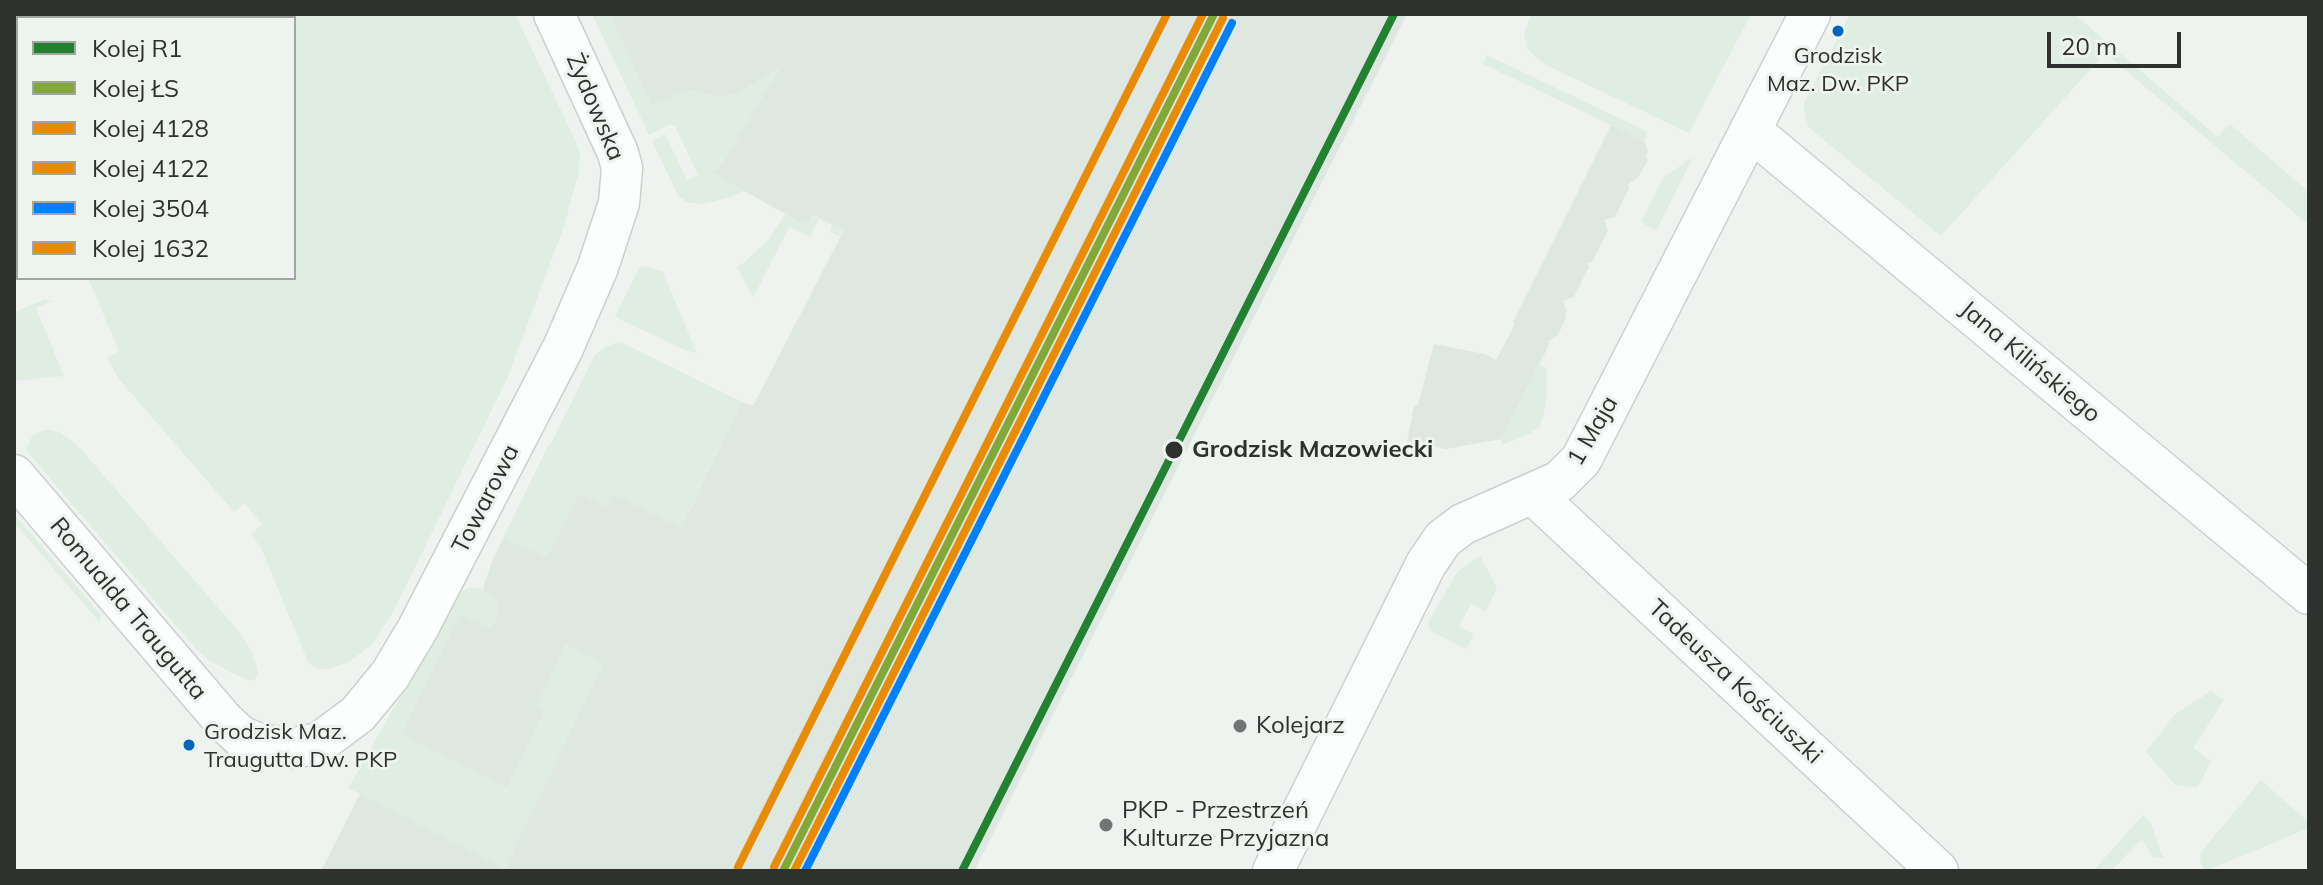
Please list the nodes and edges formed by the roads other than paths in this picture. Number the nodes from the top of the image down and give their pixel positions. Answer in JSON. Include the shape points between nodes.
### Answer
{"nodes":[{"id":1,"x":554,"y":14,"type":"edge"},
{"id":2,"x":1810,"y":14,"type":"edge"},
{"id":3,"x":1750,"y":130,"type":"junction"},
{"id":4,"x":619,"y":203,"type":"joint"},
{"id":5,"x":14,"y":475,"type":"edge"},
{"id":6,"x":1533,"y":494,"type":"junction"},
{"id":7,"x":2309,"y":594,"type":"edge"},
{"id":8,"x":294,"y":748,"type":"joint"},
{"id":9,"x":1273,"y":871,"type":"edge"},
{"id":10,"x":1938,"y":871,"type":"edge"}],
"edges":[{"from":1,"to":4,"type":"street","name":"Żydowska","via":[[618,153]]},
{"from":2,"to":3,"type":"street","name":"1 Maja"},
{"from":3,"to":6,"type":"street","name":"1 Maja","via":[[1581,460],[1560,481]]},
{"from":3,"to":7,"type":"street","name":"Jana Kilińskiego"},
{"from":4,"to":8,"type":"street","name":"Towarowa","via":[[563,348],[417,630],[358,714],[319,743]]},
{"from":5,"to":8,"type":"street","name":"Romualda Traugutta","via":[[223,720],[240,736],[261,745]]},
{"from":6,"to":9,"type":"street","name":"1 Maja","via":[[1463,524],[1434,551]]},
{"from":6,"to":10,"type":"street","name":"Tadeusza Kościuszki"}]}
